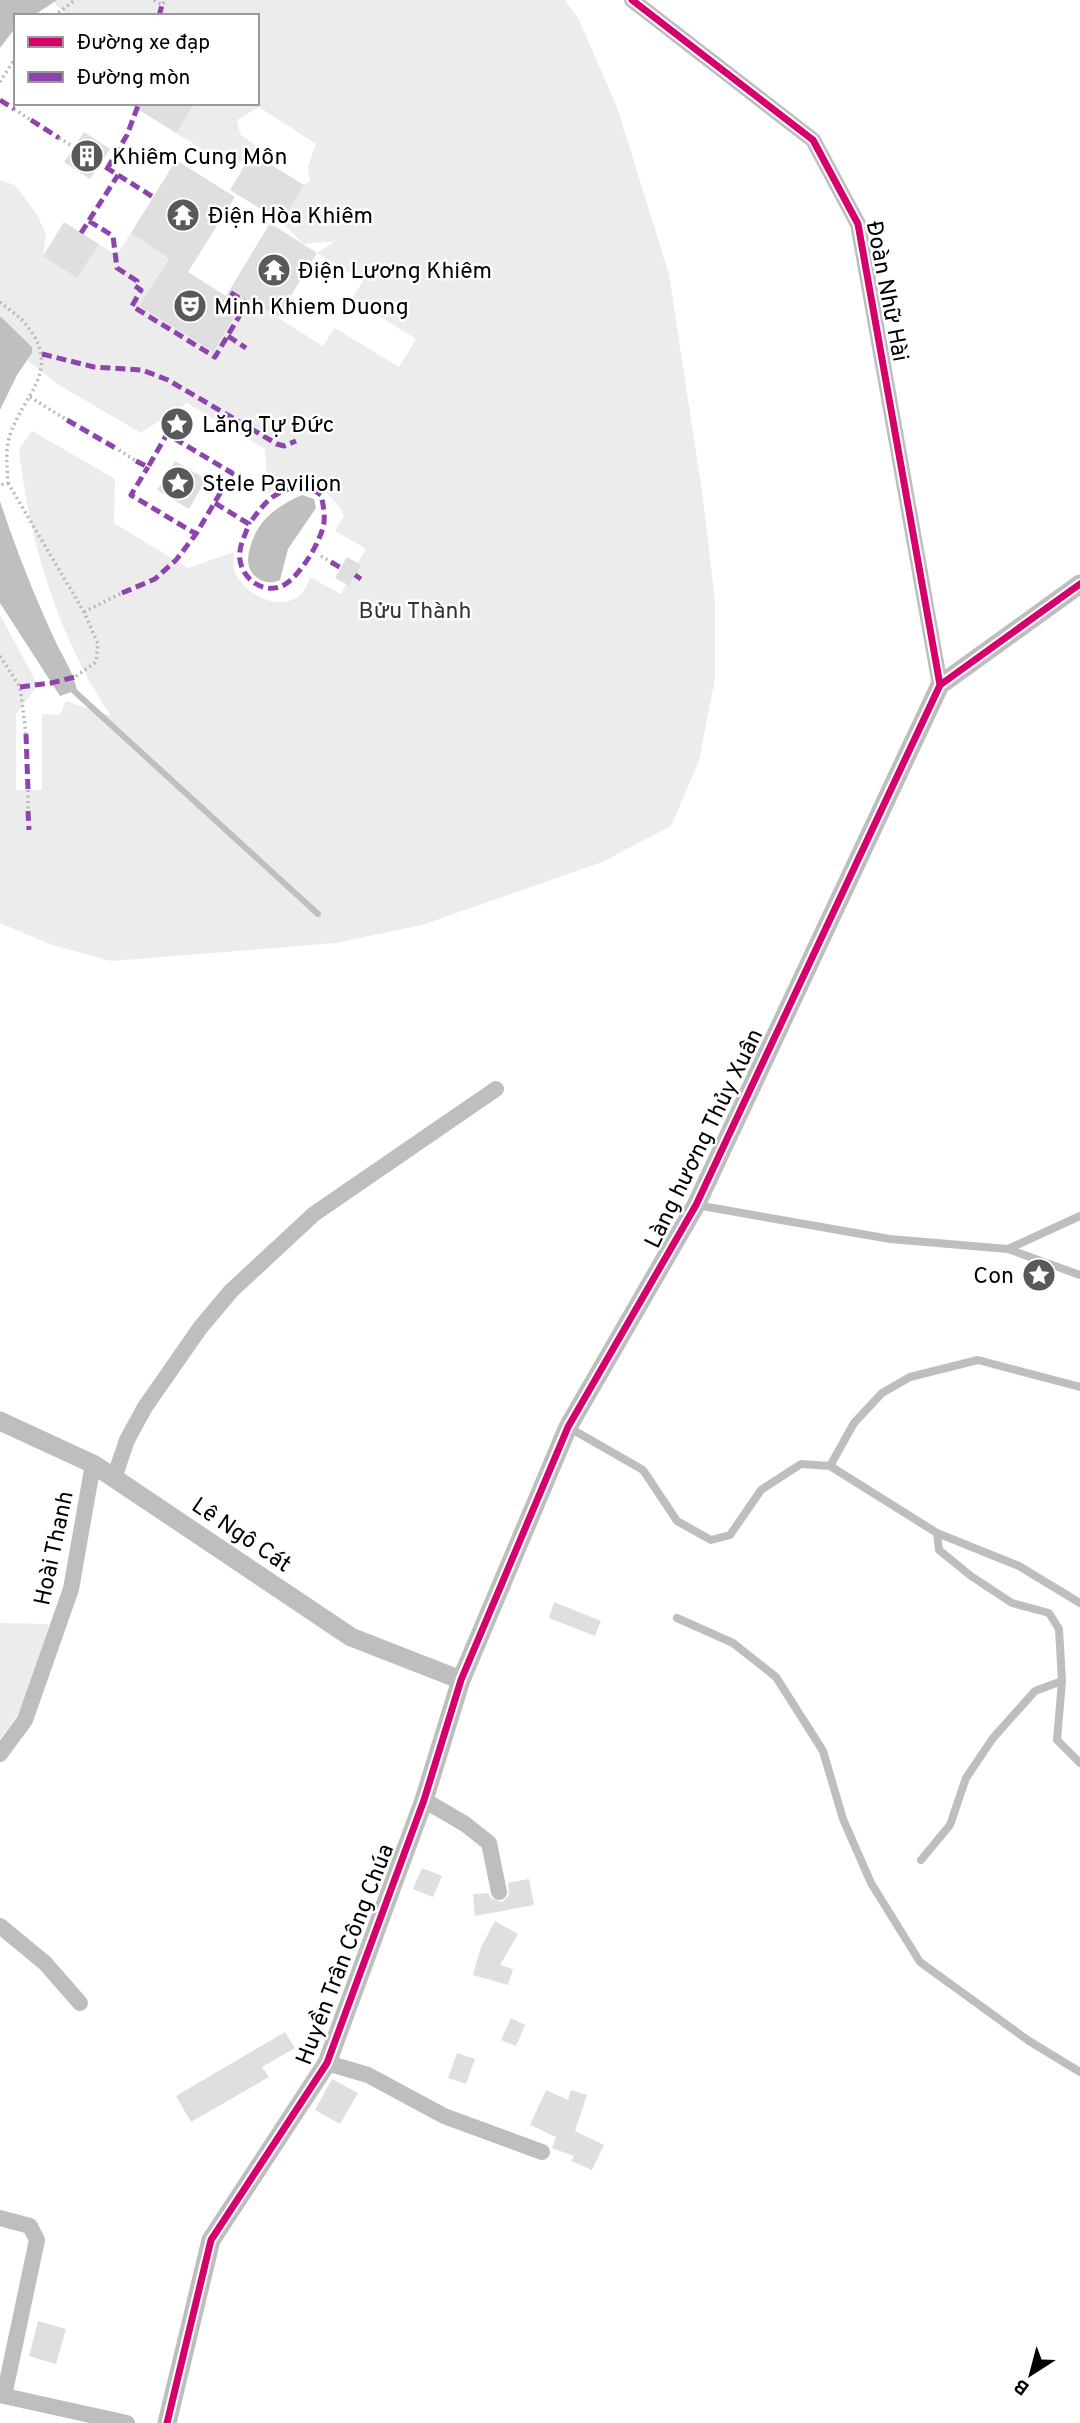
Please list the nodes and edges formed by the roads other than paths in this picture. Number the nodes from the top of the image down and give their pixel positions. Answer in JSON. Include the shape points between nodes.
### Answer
{"nodes":[{"id":1,"x":632,"y":0,"type":"edge"},
{"id":2,"x":1080,"y":584,"type":"edge"},
{"id":3,"x":940,"y":685,"type":"junction"},
{"id":4,"x":496,"y":1089,"type":"dead end"},
{"id":5,"x":696,"y":1205,"type":"junction"},
{"id":6,"x":1080,"y":1216,"type":"edge"},
{"id":7,"x":1008,"y":1249,"type":"junction"},
{"id":8,"x":1080,"y":1275,"type":"edge"},
{"id":9,"x":1080,"y":1387,"type":"edge"},
{"id":10,"x":0,"y":1420,"type":"edge"},
{"id":11,"x":568,"y":1427,"type":"junction"},
{"id":12,"x":93,"y":1464,"type":"junction"},
{"id":13,"x":830,"y":1466,"type":"junction"},
{"id":14,"x":114,"y":1478,"type":"junction"},
{"id":15,"x":937,"y":1533,"type":"junction"},
{"id":16,"x":1080,"y":1603,"type":"edge"},
{"id":17,"x":677,"y":1618,"type":"dead end"},
{"id":18,"x":461,"y":1680,"type":"junction"},
{"id":19,"x":1062,"y":1681,"type":"junction"},
{"id":20,"x":0,"y":1754,"type":"edge"},
{"id":21,"x":1080,"y":1763,"type":"edge"},
{"id":22,"x":424,"y":1800,"type":"junction"},
{"id":23,"x":921,"y":1860,"type":"dead end"},
{"id":24,"x":499,"y":1892,"type":"dead end"},
{"id":25,"x":0,"y":1926,"type":"edge"},
{"id":26,"x":80,"y":2003,"type":"dead end"},
{"id":27,"x":327,"y":2063,"type":"junction"},
{"id":28,"x":1080,"y":2072,"type":"edge"},
{"id":29,"x":542,"y":2152,"type":"dead end"},
{"id":30,"x":0,"y":2218,"type":"edge"},
{"id":31,"x":2,"y":2396,"type":"edge"},
{"id":32,"x":127,"y":2423,"type":"edge"},
{"id":33,"x":167,"y":2423,"type":"edge"}],
"edges":[{"from":1,"to":3,"type":"street","name":"Đoàn Nhữ Hài","via":[[813,140],[858,224]]},
{"from":2,"to":3,"type":"street"},
{"from":3,"to":5,"type":"street","name":"Làng hương Thủy Xuân"},
{"from":4,"to":14,"type":"street","via":[[314,1213],[239,1283],[200,1328],[145,1407]]},
{"from":5,"to":7,"type":"lane","via":[[890,1239]]},
{"from":5,"to":11,"type":"street","name":"Làng hương Thủy Xuân"},
{"from":6,"to":7,"type":"lane"},
{"from":7,"to":8,"type":"lane"},
{"from":9,"to":13,"type":"lane","via":[[978,1360],[910,1377],[882,1392],[854,1423]]},
{"from":10,"to":12,"type":"street","name":"Lê Ngô Cát"},
{"from":11,"to":13,"type":"lane","via":[[643,1470],[677,1521],[711,1540],[730,1535],[761,1490],[801,1464]]},
{"from":11,"to":18,"type":"street","name":"Làng hương Thủy Xuân"},
{"from":12,"to":14,"type":"street","name":"Lê Ngô Cát"},
{"from":12,"to":20,"type":"street","name":"Hoài Thanh","via":[[71,1589],[25,1720]]},
{"from":13,"to":15,"type":"lane"},
{"from":14,"to":18,"type":"street","name":"Lê Ngô Cát","via":[[351,1637]]},
{"from":15,"to":16,"type":"lane","via":[[1019,1566]]},
{"from":15,"to":19,"type":"lane","via":[[939,1550],[971,1576],[1012,1603],[1049,1613],[1059,1629]]},
{"from":17,"to":28,"type":"lane","via":[[733,1643],[776,1677],[823,1751],[843,1819],[871,1883],[920,1962]]},
{"from":18,"to":22,"type":"street","name":"Huyền Trân Công Chúa"},
{"from":19,"to":21,"type":"lane","via":[[1057,1740]]},
{"from":19,"to":23,"type":"lane","via":[[1035,1691],[993,1738],[966,1778],[950,1825]]},
{"from":22,"to":24,"type":"street","via":[[489,1843]]},
{"from":22,"to":27,"type":"street","name":"Huyền Trân Công Chúa"},
{"from":25,"to":26,"type":"street","via":[[45,1963]]},
{"from":27,"to":29,"type":"street","via":[[368,2075],[444,2116]]},
{"from":27,"to":33,"type":"street","name":"Huyền Trân Công Chúa","via":[[211,2240]]},
{"from":30,"to":31,"type":"street","via":[[30,2226],[37,2240]]},
{"from":31,"to":32,"type":"street"}]}
